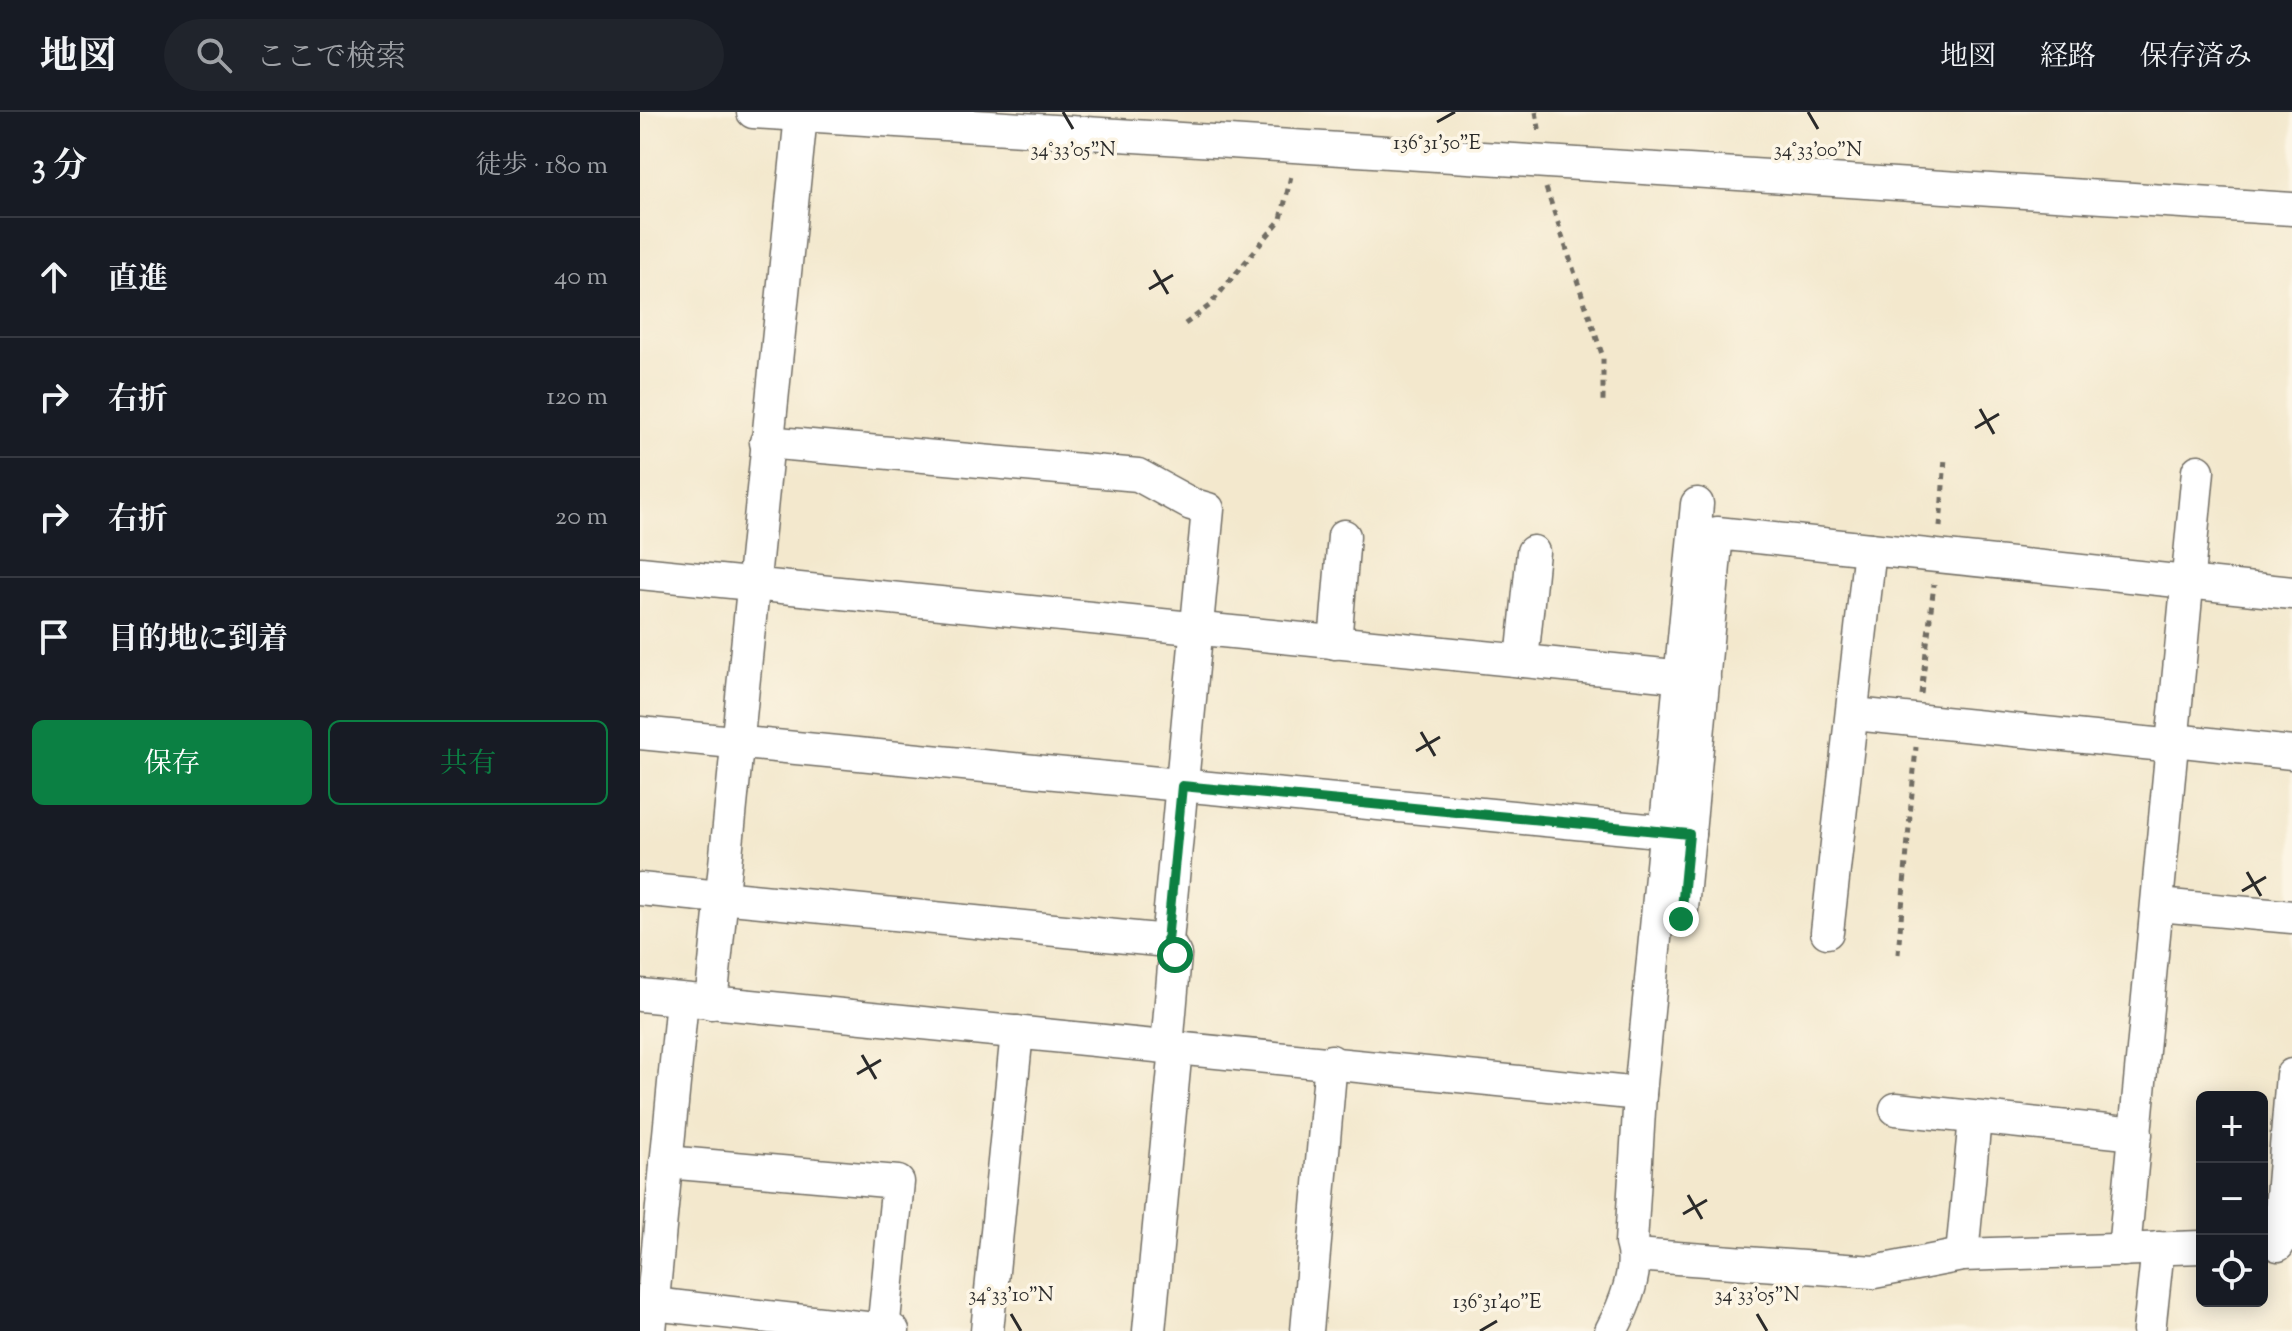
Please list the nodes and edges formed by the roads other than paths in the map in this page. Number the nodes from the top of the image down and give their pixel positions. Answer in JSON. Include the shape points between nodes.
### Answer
{"nodes":[{"id":1,"x":753,"y":112,"type":"edge"},
{"id":2,"x":801,"y":115,"type":"junction"},
{"id":3,"x":2292,"y":209,"type":"edge"},
{"id":4,"x":766,"y":442,"type":"junction"},
{"id":5,"x":2198,"y":471,"type":"dead end"},
{"id":6,"x":1697,"y":504,"type":"dead end"},
{"id":7,"x":1344,"y":536,"type":"dead end"},
{"id":8,"x":1870,"y":549,"type":"junction"},
{"id":9,"x":1533,"y":552,"type":"dead end"},
{"id":10,"x":640,"y":573,"type":"edge"},
{"id":11,"x":2188,"y":581,"type":"junction"},
{"id":12,"x":753,"y":585,"type":"junction"},
{"id":13,"x":2292,"y":593,"type":"edge"},
{"id":14,"x":1196,"y":630,"type":"junction"},
{"id":15,"x":1335,"y":643,"type":"junction"},
{"id":16,"x":1522,"y":661,"type":"junction"},
{"id":17,"x":1693,"y":678,"type":"junction"},
{"id":18,"x":1854,"y":714,"type":"junction"},
{"id":19,"x":640,"y":733,"type":"edge"},
{"id":20,"x":736,"y":743,"type":"junction"},
{"id":21,"x":2174,"y":743,"type":"junction"},
{"id":22,"x":2292,"y":753,"type":"edge"},
{"id":23,"x":1182,"y":786,"type":"junction"},
{"id":24,"x":1677,"y":832,"type":"junction"},
{"id":25,"x":640,"y":889,"type":"edge"},
{"id":26,"x":724,"y":897,"type":"junction"},
{"id":27,"x":2158,"y":905,"type":"junction"},
{"id":28,"x":2292,"y":917,"type":"edge"},
{"id":29,"x":1681,"y":919,"type":"dead end"},
{"id":30,"x":1827,"y":932,"type":"dead end"},
{"id":31,"x":1167,"y":941,"type":"junction"},
{"id":32,"x":640,"y":995,"type":"edge"},
{"id":33,"x":696,"y":1001,"type":"junction"},
{"id":34,"x":1017,"y":1032,"type":"junction"},
{"id":35,"x":1171,"y":1048,"type":"junction"},
{"id":36,"x":1331,"y":1061,"type":"junction"},
{"id":37,"x":2292,"y":1075,"type":"edge"},
{"id":38,"x":1640,"y":1094,"type":"junction"},
{"id":39,"x":1896,"y":1109,"type":"dead end"},
{"id":40,"x":1975,"y":1118,"type":"junction"},
{"id":41,"x":2136,"y":1134,"type":"junction"},
{"id":42,"x":666,"y":1162,"type":"junction"},
{"id":43,"x":2277,"y":1245,"type":"edge"},
{"id":44,"x":2196,"y":1247,"type":"edge"},
{"id":45,"x":2158,"y":1248,"type":"junction"},
{"id":46,"x":2124,"y":1250,"type":"junction"},
{"id":47,"x":1635,"y":1255,"type":"junction"},
{"id":48,"x":1962,"y":1255,"type":"junction"},
{"id":49,"x":651,"y":1318,"type":"edge"},
{"id":50,"x":883,"y":1330,"type":"edge"},
{"id":51,"x":893,"y":1331,"type":"edge"},
{"id":52,"x":987,"y":1331,"type":"edge"},
{"id":53,"x":1149,"y":1331,"type":"edge"},
{"id":54,"x":1307,"y":1331,"type":"edge"},
{"id":55,"x":1611,"y":1331,"type":"edge"},
{"id":56,"x":2149,"y":1331,"type":"edge"}],
"edges":[{"from":1,"to":2,"type":"street"},
{"from":2,"to":3,"type":"street"},
{"from":2,"to":4,"type":"street"},
{"from":4,"to":12,"type":"street"},
{"from":4,"to":14,"type":"street","via":[[1138,475],[1208,509]]},
{"from":5,"to":11,"type":"street"},
{"from":6,"to":17,"type":"street"},
{"from":7,"to":15,"type":"street"},
{"from":8,"to":11,"type":"street"},
{"from":8,"to":17,"type":"street","via":[[1717,533]]},
{"from":8,"to":18,"type":"street"},
{"from":9,"to":16,"type":"street"},
{"from":10,"to":12,"type":"street"},
{"from":11,"to":13,"type":"street"},
{"from":11,"to":21,"type":"street"},
{"from":12,"to":14,"type":"street"},
{"from":12,"to":20,"type":"street"},
{"from":14,"to":15,"type":"street"},
{"from":14,"to":23,"type":"street"},
{"from":15,"to":16,"type":"street"},
{"from":16,"to":17,"type":"street"},
{"from":17,"to":24,"type":"street"},
{"from":18,"to":21,"type":"street"},
{"from":18,"to":30,"type":"street"},
{"from":19,"to":20,"type":"street"},
{"from":20,"to":23,"type":"street"},
{"from":20,"to":26,"type":"street"},
{"from":21,"to":22,"type":"street"},
{"from":21,"to":27,"type":"street"},
{"from":23,"to":24,"type":"street"},
{"from":23,"to":31,"type":"street"},
{"from":24,"to":29,"type":"street"},
{"from":24,"to":38,"type":"street"},
{"from":25,"to":26,"type":"street"},
{"from":26,"to":31,"type":"street"},
{"from":26,"to":33,"type":"street"},
{"from":27,"to":28,"type":"street"},
{"from":27,"to":41,"type":"street"},
{"from":31,"to":35,"type":"street","via":[[1175,955]]},
{"from":32,"to":33,"type":"street"},
{"from":33,"to":34,"type":"street"},
{"from":33,"to":42,"type":"street"},
{"from":34,"to":35,"type":"street"},
{"from":34,"to":52,"type":"street"},
{"from":35,"to":36,"type":"street"},
{"from":35,"to":53,"type":"street"},
{"from":36,"to":38,"type":"street"},
{"from":36,"to":54,"type":"street"},
{"from":37,"to":43,"type":"street"},
{"from":38,"to":47,"type":"street","via":[[1631,1243]]},
{"from":39,"to":40,"type":"street"},
{"from":40,"to":41,"type":"street"},
{"from":40,"to":48,"type":"street"},
{"from":41,"to":46,"type":"street"},
{"from":42,"to":49,"type":"street"},
{"from":42,"to":50,"type":"street","via":[[898,1182]]},
{"from":44,"to":45,"type":"street"},
{"from":45,"to":46,"type":"street"},
{"from":45,"to":56,"type":"street"},
{"from":46,"to":48,"type":"street"},
{"from":47,"to":48,"type":"street","via":[[1874,1272]]},
{"from":47,"to":55,"type":"street","via":[[1622,1310]]},
{"from":49,"to":50,"type":"street"},
{"from":50,"to":51,"type":"street"}]}
